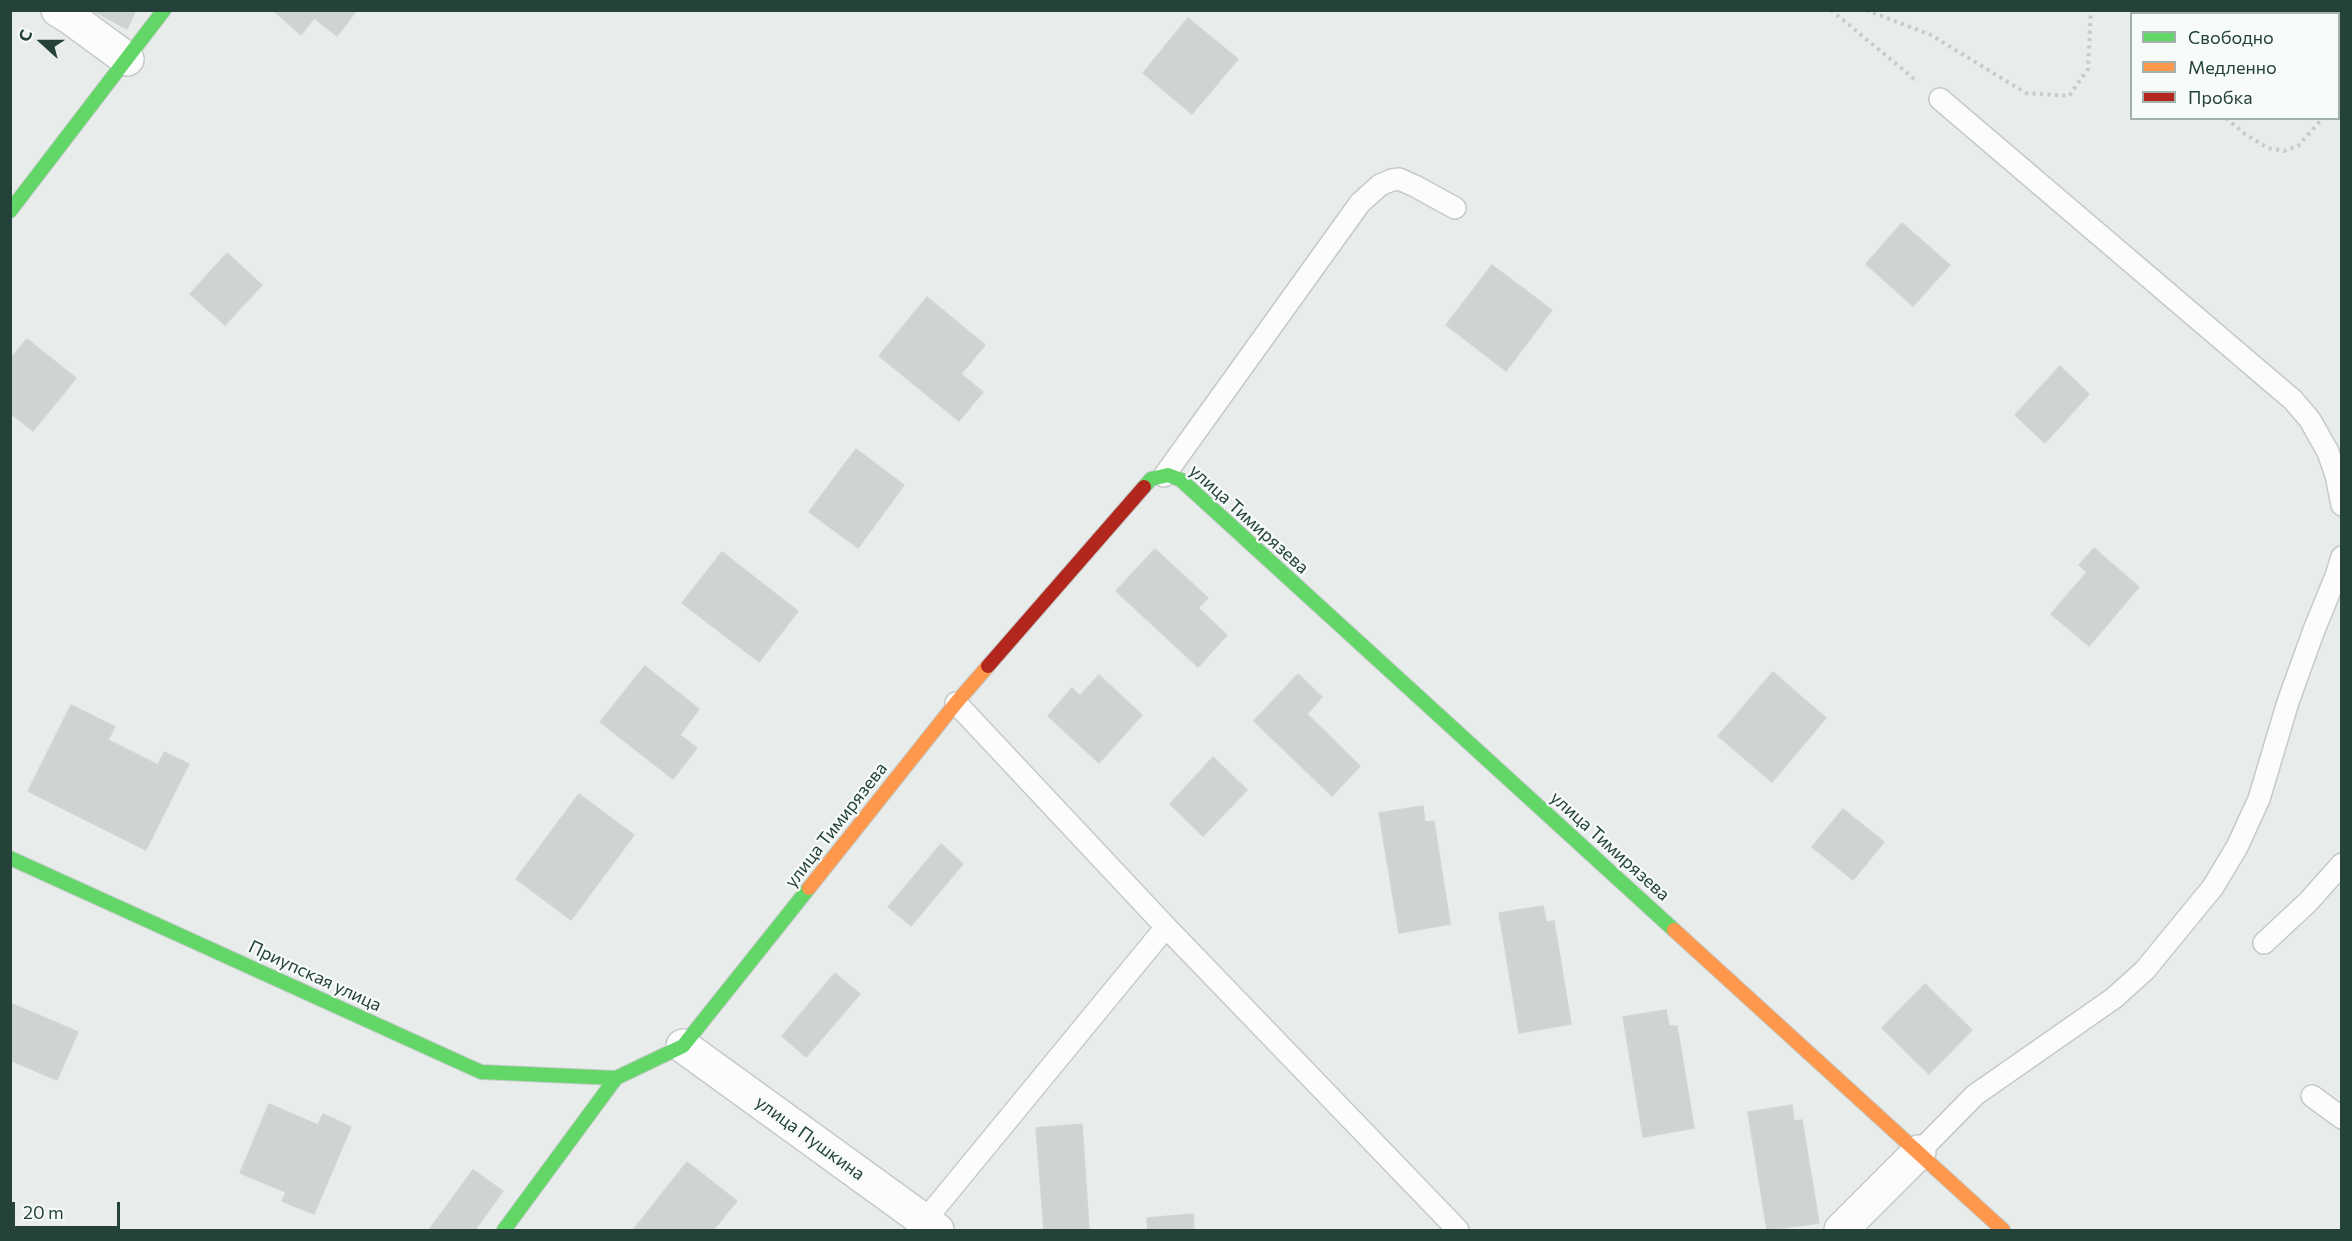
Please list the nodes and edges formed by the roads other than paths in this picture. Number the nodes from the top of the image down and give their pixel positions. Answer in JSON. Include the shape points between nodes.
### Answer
{"nodes":[{"id":1,"x":58,"y":10,"type":"edge"},
{"id":2,"x":164,"y":10,"type":"edge"},
{"id":3,"x":127,"y":59,"type":"junction"},
{"id":4,"x":1940,"y":99,"type":"road end"},
{"id":5,"x":1455,"y":208,"type":"dead end"},
{"id":6,"x":10,"y":211,"type":"edge"},
{"id":7,"x":1164,"y":476,"type":"junction"},
{"id":8,"x":2342,"y":505,"type":"edge"},
{"id":9,"x":2342,"y":557,"type":"edge"},
{"id":10,"x":956,"y":703,"type":"junction"},
{"id":11,"x":10,"y":858,"type":"edge"},
{"id":12,"x":2342,"y":864,"type":"edge"},
{"id":13,"x":1166,"y":927,"type":"junction"},
{"id":14,"x":2264,"y":944,"type":"dead end"},
{"id":15,"x":683,"y":1046,"type":"junction"},
{"id":16,"x":616,"y":1078,"type":"junction"},
{"id":17,"x":2312,"y":1096,"type":"dead end"},
{"id":18,"x":2342,"y":1118,"type":"edge"},
{"id":19,"x":1919,"y":1152,"type":"junction"},
{"id":20,"x":926,"y":1227,"type":"edge"},
{"id":21,"x":504,"y":1230,"type":"edge"},
{"id":22,"x":1458,"y":1230,"type":"edge"},
{"id":23,"x":1841,"y":1230,"type":"edge"},
{"id":24,"x":2003,"y":1230,"type":"edge"}],
"edges":[{"from":1,"to":3,"type":"street"},
{"from":2,"to":3,"type":"street"},
{"from":3,"to":6,"type":"street"},
{"from":4,"to":8,"type":"lane","via":[[2293,400],[2328,452]]},
{"from":5,"to":7,"type":"lane","via":[[1399,179],[1380,185],[1360,203]]},
{"from":7,"to":10,"type":"street","name":"улица Тимирязева","via":[[1151,479]]},
{"from":7,"to":19,"type":"street","name":"улица Тимирязева","via":[[1181,480]]},
{"from":9,"to":19,"type":"lane","via":[[2288,702],[2259,799],[2238,847],[2212,887],[2145,970],[2114,998],[1982,1090]]},
{"from":10,"to":13,"type":"lane"},
{"from":10,"to":15,"type":"street","name":"улица Тимирязева"},
{"from":11,"to":16,"type":"street","name":"Приупская улица","via":[[480,1072]]},
{"from":12,"to":14,"type":"lane"},
{"from":13,"to":20,"type":"lane"},
{"from":13,"to":22,"type":"lane"},
{"from":15,"to":16,"type":"street","name":"улица Тимирязева"},
{"from":15,"to":20,"type":"street","name":"улица Пушкина"},
{"from":16,"to":21,"type":"street","name":"улица Тимирязева"},
{"from":17,"to":18,"type":"lane"},
{"from":19,"to":23,"type":"street"},
{"from":19,"to":24,"type":"street","name":"улица Тимирязева"}]}
